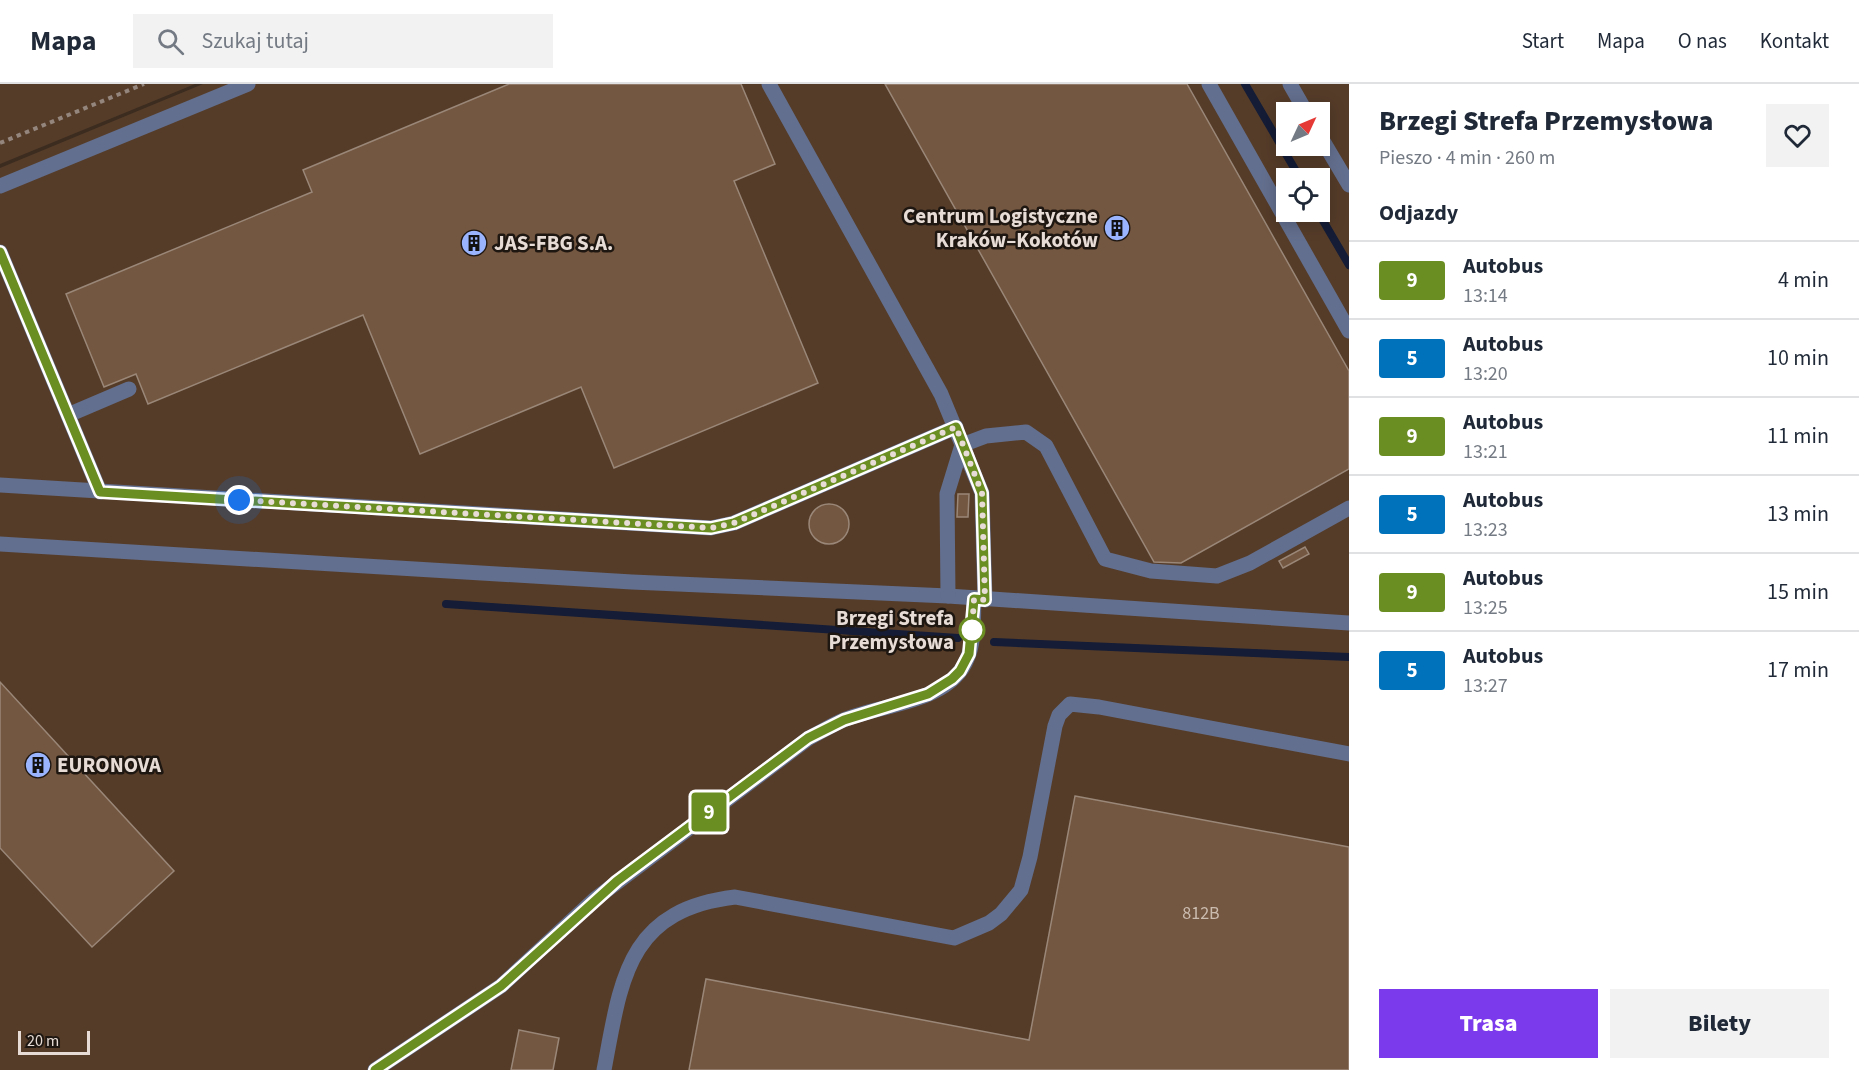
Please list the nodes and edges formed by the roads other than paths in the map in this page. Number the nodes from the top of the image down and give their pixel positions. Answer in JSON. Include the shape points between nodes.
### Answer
{"nodes":[{"id":1,"x":248,"y":84,"type":"edge"},
{"id":2,"x":768,"y":84,"type":"edge"},
{"id":3,"x":1209,"y":84,"type":"edge"},
{"id":4,"x":1290,"y":84,"type":"edge"},
{"id":5,"x":1300,"y":102,"type":"edge"},
{"id":6,"x":1330,"y":153,"type":"edge"},
{"id":7,"x":1349,"y":184,"type":"edge"},
{"id":8,"x":0,"y":186,"type":"edge"},
{"id":9,"x":0,"y":252,"type":"edge"},
{"id":10,"x":1349,"y":331,"type":"edge"},
{"id":11,"x":129,"y":389,"type":"dead end"},
{"id":12,"x":68,"y":415,"type":"junction"},
{"id":13,"x":956,"y":427,"type":"junction"},
{"id":14,"x":962,"y":445,"type":"junction"},
{"id":15,"x":0,"y":485,"type":"edge"},
{"id":16,"x":100,"y":492,"type":"junction"},
{"id":17,"x":1349,"y":508,"type":"edge"},
{"id":18,"x":0,"y":544,"type":"edge"},
{"id":19,"x":948,"y":597,"type":"junction"},
{"id":20,"x":980,"y":599,"type":"junction"},
{"id":21,"x":1349,"y":623,"type":"edge"},
{"id":22,"x":1349,"y":754,"type":"edge"},
{"id":23,"x":375,"y":1070,"type":"edge"},
{"id":24,"x":604,"y":1070,"type":"edge"}],
"edges":[{"from":1,"to":8,"type":"street"},
{"from":2,"to":13,"type":"street"},
{"from":3,"to":10,"type":"street"},
{"from":4,"to":5,"type":"street"},
{"from":6,"to":7,"type":"street"},
{"from":9,"to":12,"type":"street"},
{"from":11,"to":12,"type":"street"},
{"from":12,"to":16,"type":"street"},
{"from":13,"to":14,"type":"street"},
{"from":13,"to":16,"type":"street","via":[[734,523],[711,528]]},
{"from":14,"to":17,"type":"street","via":[[986,436],[1026,432],[1046,446],[1105,559],[1152,571],[1217,576],[1250,563]]},
{"from":14,"to":19,"type":"street","via":[[947,494]]},
{"from":14,"to":20,"type":"street","via":[[982,493]]},
{"from":15,"to":16,"type":"street"},
{"from":18,"to":19,"type":"street"},
{"from":19,"to":20,"type":"street"},
{"from":20,"to":21,"type":"street"},
{"from":20,"to":23,"type":"street","via":[[969,654],[952,679],[928,694],[844,720],[808,738],[602,893],[501,986]]},
{"from":22,"to":24,"type":"street","via":[[1070,704],[1055,726],[1021,890],[1001,914],[954,938],[735,897],[701,904],[659,926],[637,948],[621,984]]}]}
